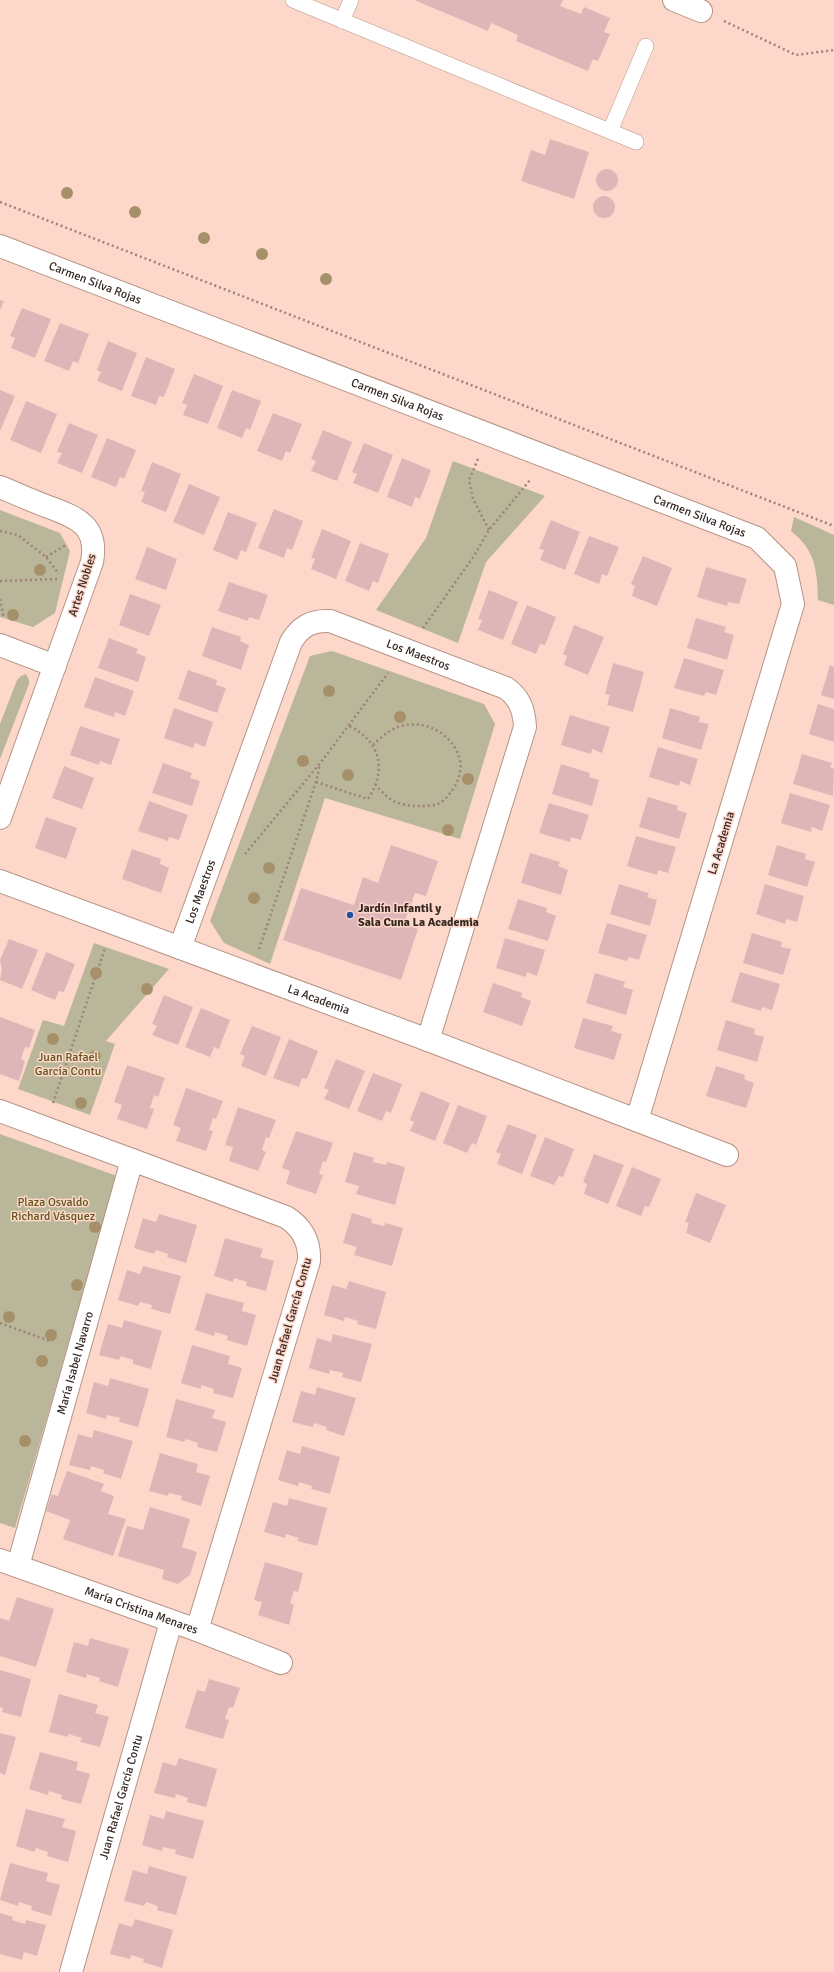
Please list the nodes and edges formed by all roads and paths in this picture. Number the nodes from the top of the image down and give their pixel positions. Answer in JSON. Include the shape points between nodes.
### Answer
{"nodes":[{"id":1,"x":293,"y":0,"type":"edge"},
{"id":2,"x":351,"y":0,"type":"edge"},
{"id":3,"x":674,"y":0,"type":"edge"},
{"id":4,"x":701,"y":11,"type":"joint"},
{"id":5,"x":342,"y":20,"type":"junction"},
{"id":6,"x":646,"y":46,"type":"dead end"},
{"id":7,"x":834,"y":50,"type":"edge"},
{"id":8,"x":610,"y":131,"type":"junction"},
{"id":9,"x":636,"y":142,"type":"dead end"},
{"id":10,"x":0,"y":202,"type":"edge"},
{"id":11,"x":0,"y":246,"type":"edge"},
{"id":12,"x":486,"y":434,"type":"junction"},
{"id":13,"x":547,"y":457,"type":"junction"},
{"id":14,"x":0,"y":487,"type":"edge"},
{"id":15,"x":834,"y":526,"type":"edge"},
{"id":16,"x":489,"y":530,"type":"junction"},
{"id":17,"x":0,"y":531,"type":"edge"},
{"id":18,"x":785,"y":566,"type":"joint"},
{"id":19,"x":0,"y":581,"type":"edge"},
{"id":20,"x":406,"y":649,"type":"junction"},
{"id":21,"x":1,"y":650,"type":"edge"},
{"id":22,"x":55,"y":666,"type":"junction"},
{"id":23,"x":347,"y":725,"type":"junction"},
{"id":24,"x":373,"y":745,"type":"junction"},
{"id":25,"x":321,"y":762,"type":"junction"},
{"id":26,"x":316,"y":782,"type":"junction"},
{"id":27,"x":375,"y":784,"type":"junction"},
{"id":28,"x":0,"y":818,"type":"edge"},
{"id":29,"x":244,"y":854,"type":"dead end"},
{"id":30,"x":0,"y":881,"type":"edge"},
{"id":31,"x":114,"y":923,"type":"junction"},
{"id":32,"x":180,"y":948,"type":"junction"},
{"id":33,"x":250,"y":974,"type":"junction"},
{"id":34,"x":428,"y":1040,"type":"junction"},
{"id":35,"x":0,"y":1111,"type":"edge"},
{"id":36,"x":637,"y":1120,"type":"junction"},
{"id":37,"x":45,"y":1128,"type":"junction"},
{"id":38,"x":727,"y":1155,"type":"dead end"},
{"id":39,"x":132,"y":1160,"type":"junction"},
{"id":40,"x":0,"y":1323,"type":"edge"},
{"id":41,"x":78,"y":1351,"type":"junction"},
{"id":42,"x":9,"y":1563,"type":"edge"},
{"id":43,"x":171,"y":1622,"type":"junction"},
{"id":44,"x":197,"y":1630,"type":"junction"},
{"id":45,"x":281,"y":1663,"type":"dead end"},
{"id":46,"x":71,"y":1972,"type":"edge"}],
"edges":[{"from":1,"to":5,"type":"lane"},
{"from":2,"to":5,"type":"lane"},
{"from":3,"to":4,"type":"street"},
{"from":4,"to":7,"type":"path","via":[[796,55]]},
{"from":5,"to":8,"type":"lane"},
{"from":6,"to":8,"type":"lane"},
{"from":8,"to":9,"type":"lane"},
{"from":10,"to":15,"type":"path"},
{"from":11,"to":12,"type":"street","name":"Carmen Silva Rojas"},
{"from":12,"to":13,"type":"street","name":"Carmen Silva Rojas"},
{"from":12,"to":16,"type":"path","via":[[470,480],[473,499]]},
{"from":13,"to":16,"type":"path"},
{"from":13,"to":18,"type":"street","name":"Carmen Silva Rojas","via":[[757,538]]},
{"from":14,"to":22,"type":"street","name":"Artes Nobles","via":[[75,517],[88,530],[92,540],[92,562]]},
{"from":16,"to":20,"type":"path","via":[[474,556]]},
{"from":17,"to":19,"type":"path","via":[[18,535],[46,558],[61,578]]},
{"from":18,"to":36,"type":"street","name":"La Academia","via":[[793,604]]},
{"from":20,"to":23,"type":"path"},
{"from":20,"to":32,"type":"street","name":"Los Maestros","via":[[330,621],[311,623],[302,627],[296,634]]},
{"from":20,"to":34,"type":"street","name":"Los Maestros","via":[[506,688],[520,702],[525,714],[525,727]]},
{"from":21,"to":22,"type":"street"},
{"from":22,"to":28,"type":"street","name":"Artes Nobles"},
{"from":23,"to":24,"type":"path","via":[[360,731]]},
{"from":23,"to":25,"type":"path"},
{"from":24,"to":27,"type":"path","via":[[378,757],[379,775]]},
{"from":24,"to":27,"type":"path","via":[[383,735],[398,727],[418,724],[437,730],[451,742],[460,761],[452,792],[438,804],[410,806],[396,802],[385,796]]},
{"from":25,"to":26,"type":"path"},
{"from":25,"to":29,"type":"path"},
{"from":26,"to":27,"type":"path","via":[[368,799]]},
{"from":26,"to":33,"type":"path"},
{"from":30,"to":31,"type":"street","name":"La Academia"},
{"from":31,"to":32,"type":"street","name":"La Academia"},
{"from":31,"to":37,"type":"path"},
{"from":32,"to":33,"type":"street","name":"La Academia"},
{"from":33,"to":34,"type":"street","name":"La Academia"},
{"from":34,"to":36,"type":"street","name":"La Academia"},
{"from":35,"to":37,"type":"street","name":"Juan Rafael García Contu"},
{"from":36,"to":38,"type":"street","name":"La Academia"},
{"from":37,"to":39,"type":"street","name":"Juan Rafael García Contu"},
{"from":39,"to":41,"type":"street","name":"María Isabel Navarro"},
{"from":39,"to":44,"type":"street","name":"Juan Rafael García Contu","via":[[286,1217],[302,1231],[309,1250],[306,1271]]},
{"from":40,"to":41,"type":"path"},
{"from":41,"to":42,"type":"street","name":"María Isabel Navarro"},
{"from":42,"to":43,"type":"street","name":"María Cristina Menares"},
{"from":43,"to":44,"type":"street","name":"María Cristina Menares"},
{"from":43,"to":46,"type":"street","name":"Juan Rafael García Contu"},
{"from":44,"to":45,"type":"street","name":"María Cristina Menares"}]}
